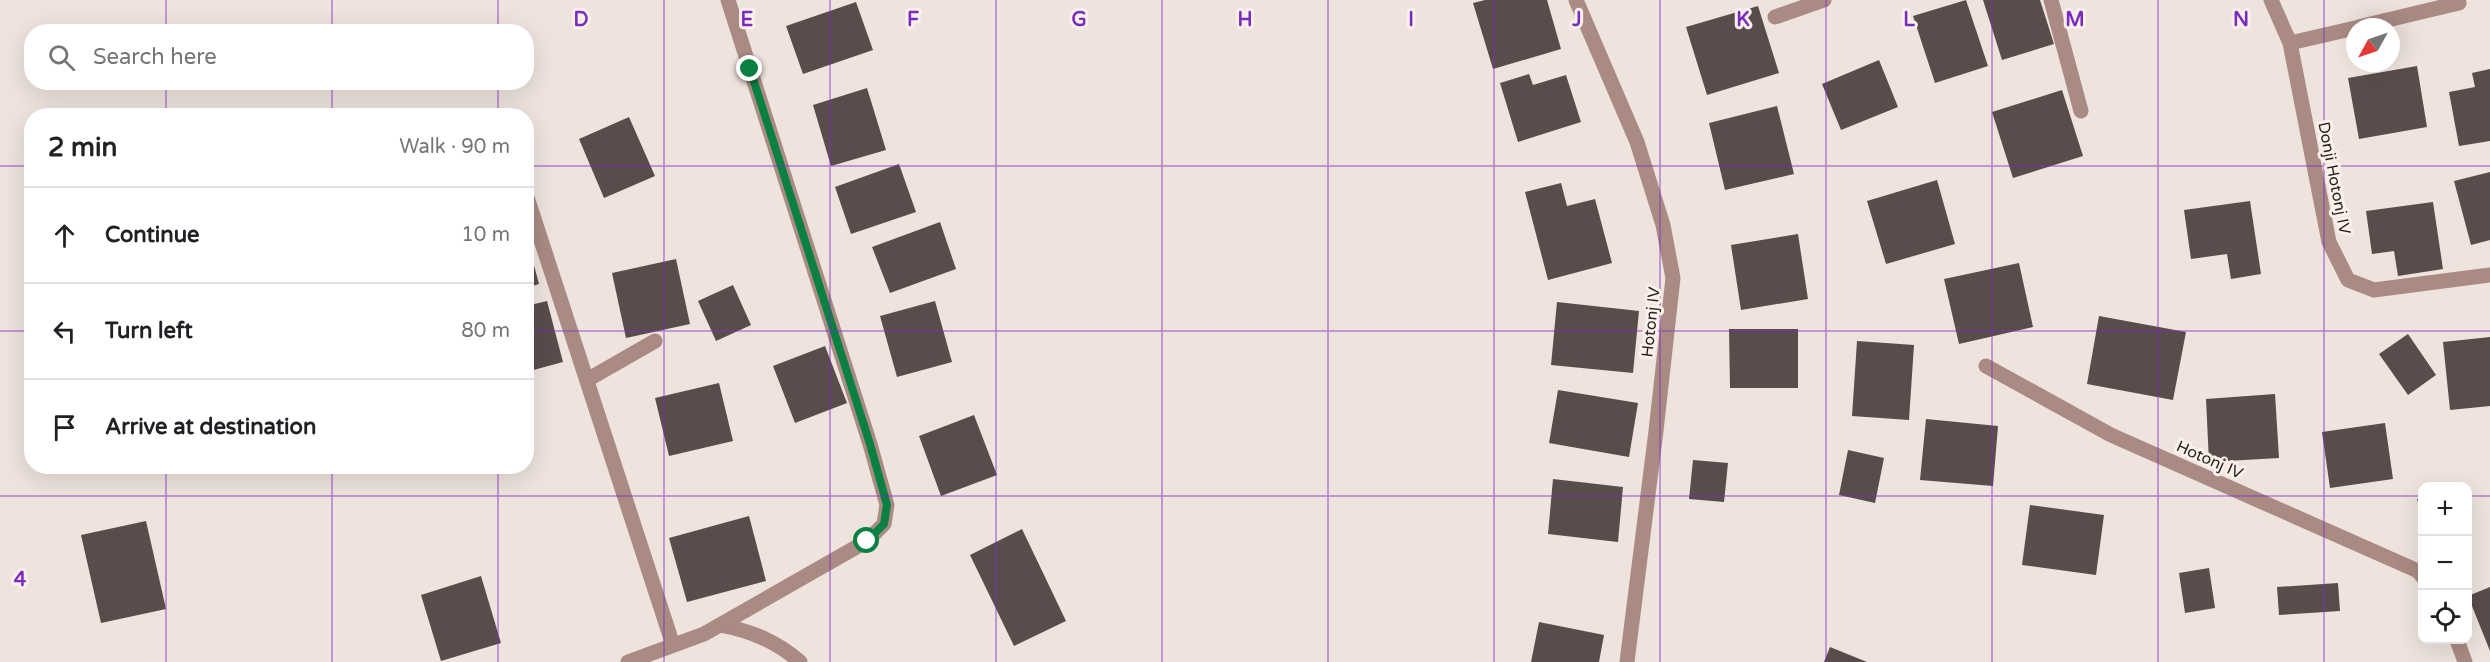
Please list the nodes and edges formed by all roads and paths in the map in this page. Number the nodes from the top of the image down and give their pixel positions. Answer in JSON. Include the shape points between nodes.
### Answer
{"nodes":[{"id":1,"x":728,"y":0,"type":"edge"},
{"id":2,"x":1576,"y":0,"type":"edge"},
{"id":3,"x":1824,"y":0,"type":"edge"},
{"id":4,"x":2051,"y":0,"type":"edge"},
{"id":5,"x":2271,"y":0,"type":"edge"},
{"id":6,"x":2459,"y":3,"type":"dead end"},
{"id":7,"x":1775,"y":17,"type":"dead end"},
{"id":8,"x":2395,"y":18,"type":"edge"},
{"id":9,"x":2346,"y":29,"type":"edge"},
{"id":10,"x":2290,"y":43,"type":"junction"},
{"id":11,"x":2081,"y":111,"type":"dead end"},
{"id":12,"x":534,"y":218,"type":"edge"},
{"id":13,"x":2490,"y":275,"type":"edge"},
{"id":14,"x":655,"y":341,"type":"dead end"},
{"id":15,"x":1986,"y":366,"type":"dead end"},
{"id":16,"x":587,"y":380,"type":"junction"},
{"id":17,"x":2418,"y":571,"type":"edge"},
{"id":18,"x":720,"y":625,"type":"junction"},
{"id":19,"x":2459,"y":644,"type":"edge"},
{"id":20,"x":673,"y":645,"type":"junction"},
{"id":21,"x":628,"y":662,"type":"edge"},
{"id":22,"x":800,"y":662,"type":"edge"},
{"id":23,"x":1627,"y":662,"type":"edge"},
{"id":24,"x":2465,"y":662,"type":"edge"}],
"edges":[{"from":1,"to":18,"type":"street","via":[[887,505],[884,524],[867,541]]},
{"from":2,"to":23,"type":"street","name":"Hotonj IV","via":[[1637,142],[1663,225],[1673,278]]},
{"from":3,"to":7,"type":"street"},
{"from":4,"to":11,"type":"street"},
{"from":5,"to":10,"type":"street","name":"Donji Hotonj IV"},
{"from":6,"to":8,"type":"street"},
{"from":9,"to":10,"type":"street"},
{"from":10,"to":13,"type":"street","name":"Donji Hotonj IV","via":[[2329,242],[2348,280],[2374,291]]},
{"from":12,"to":16,"type":"street"},
{"from":14,"to":16,"type":"street"},
{"from":15,"to":17,"type":"street","name":"Hotonj IV","via":[[2111,435]]},
{"from":16,"to":20,"type":"street"},
{"from":18,"to":20,"type":"street"},
{"from":18,"to":22,"type":"street","via":[[751,631]]},
{"from":19,"to":24,"type":"street"},
{"from":20,"to":21,"type":"street"}]}
